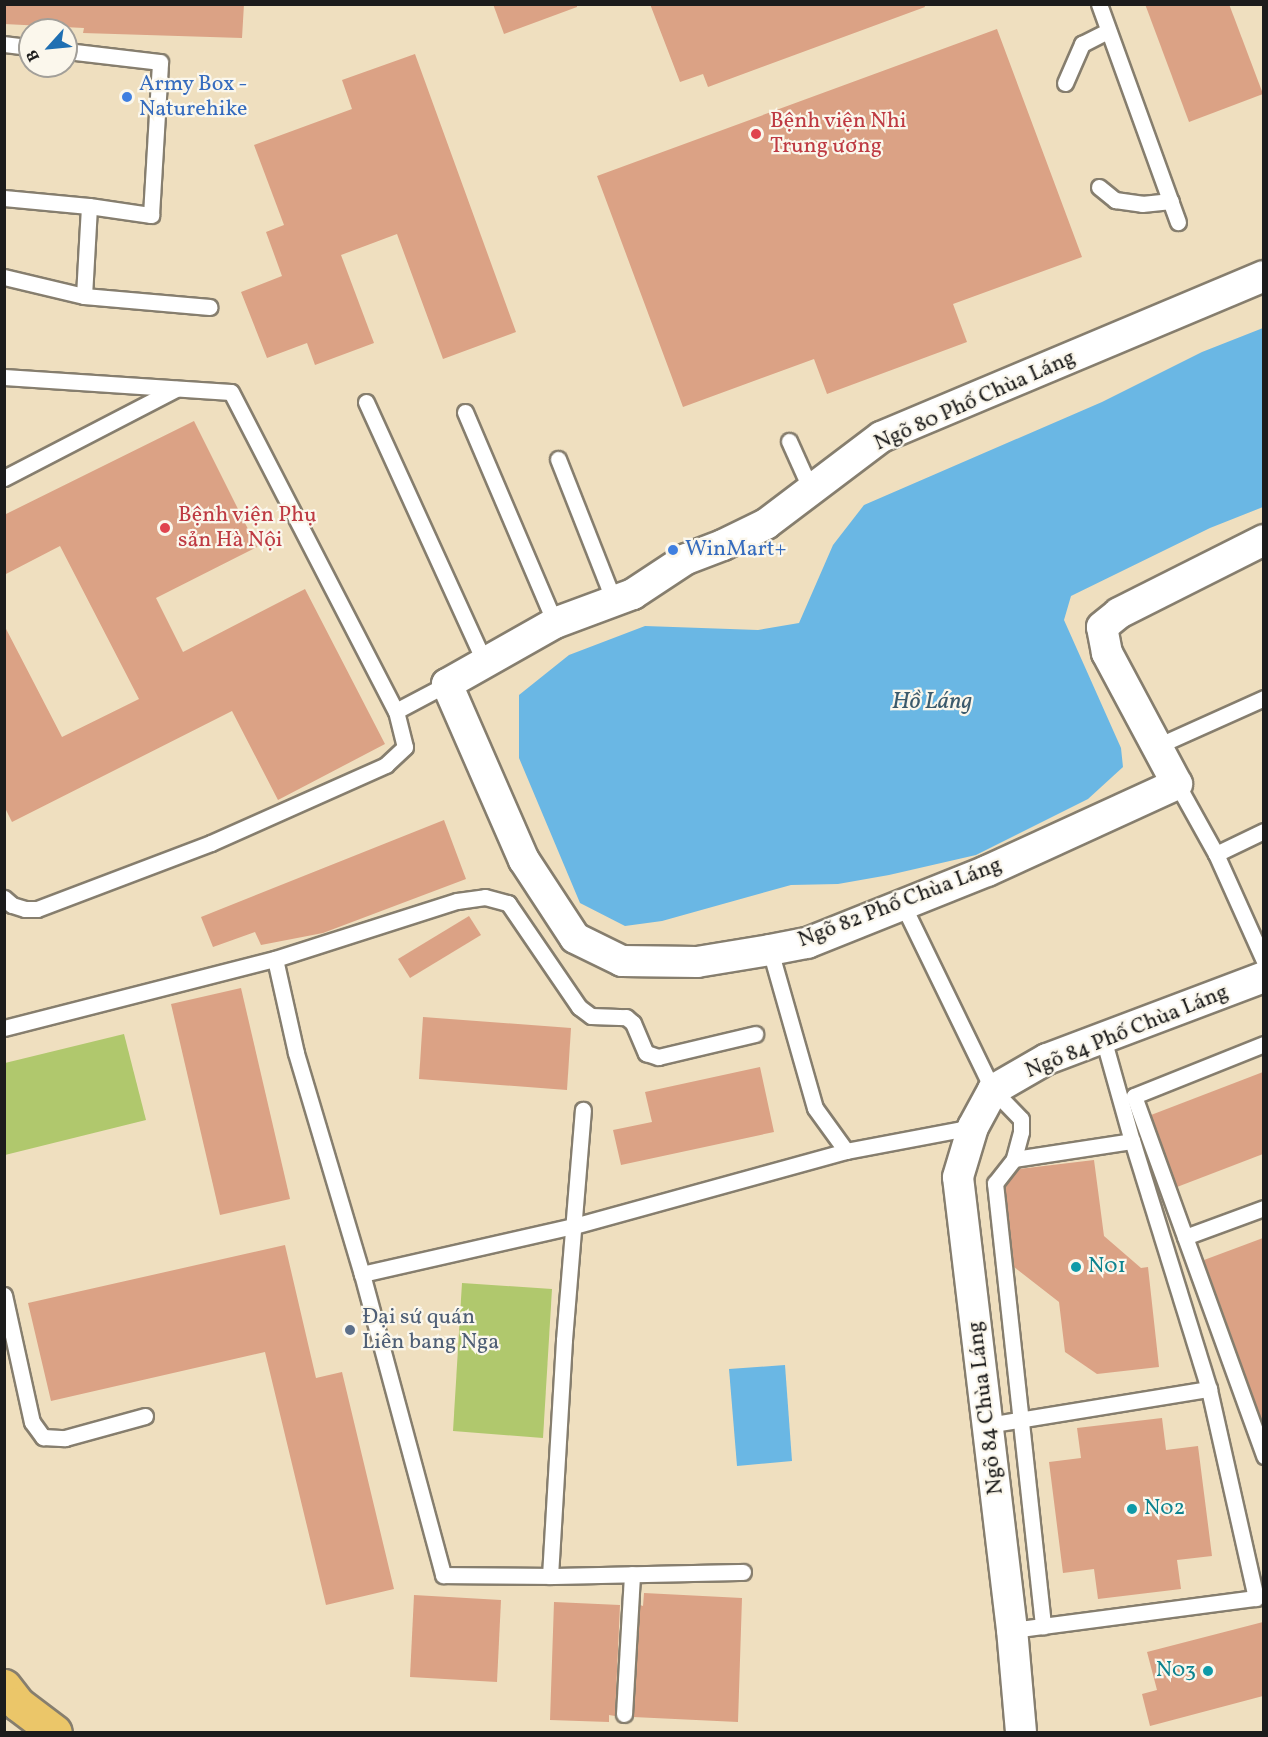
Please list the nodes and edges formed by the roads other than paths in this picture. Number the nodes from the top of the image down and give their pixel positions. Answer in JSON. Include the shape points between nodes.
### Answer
{"nodes":[{"id":1,"x":1099,"y":4,"type":"edge"},
{"id":2,"x":1108,"y":32,"type":"junction"},
{"id":3,"x":78,"y":52,"type":"edge"},
{"id":4,"x":1065,"y":83,"type":"dead end"},
{"id":5,"x":1099,"y":187,"type":"dead end"},
{"id":6,"x":4,"y":198,"type":"edge"},
{"id":7,"x":1171,"y":201,"type":"junction"},
{"id":8,"x":89,"y":206,"type":"junction"},
{"id":9,"x":1178,"y":222,"type":"dead end"},
{"id":10,"x":1263,"y":276,"type":"edge"},
{"id":11,"x":4,"y":277,"type":"edge"},
{"id":12,"x":84,"y":296,"type":"junction"},
{"id":13,"x":210,"y":306,"type":"dead end"},
{"id":14,"x":4,"y":377,"type":"edge"},
{"id":15,"x":176,"y":389,"type":"junction"},
{"id":16,"x":366,"y":402,"type":"dead end"},
{"id":17,"x":465,"y":412,"type":"dead end"},
{"id":18,"x":789,"y":441,"type":"dead end"},
{"id":19,"x":558,"y":459,"type":"dead end"},
{"id":20,"x":4,"y":478,"type":"edge"},
{"id":21,"x":811,"y":490,"type":"junction"},
{"id":22,"x":1263,"y":540,"type":"edge"},
{"id":23,"x":614,"y":601,"type":"junction"},
{"id":24,"x":555,"y":623,"type":"junction"},
{"id":25,"x":485,"y":663,"type":"junction"},
{"id":26,"x":447,"y":684,"type":"junction"},
{"id":27,"x":1263,"y":698,"type":"edge"},
{"id":28,"x":396,"y":711,"type":"junction"},
{"id":29,"x":1155,"y":747,"type":"junction"},
{"id":30,"x":1176,"y":784,"type":"junction"},
{"id":31,"x":1263,"y":831,"type":"edge"},
{"id":32,"x":1216,"y":854,"type":"junction"},
{"id":33,"x":4,"y":898,"type":"edge"},
{"id":34,"x":903,"y":905,"type":"junction"},
{"id":35,"x":770,"y":950,"type":"junction"},
{"id":36,"x":275,"y":959,"type":"junction"},
{"id":37,"x":1263,"y":961,"type":"edge"},
{"id":38,"x":1263,"y":977,"type":"edge"},
{"id":39,"x":4,"y":1028,"type":"edge"},
{"id":40,"x":755,"y":1034,"type":"dead end"},
{"id":41,"x":1103,"y":1038,"type":"junction"},
{"id":42,"x":1263,"y":1044,"type":"edge"},
{"id":43,"x":993,"y":1090,"type":"junction"},
{"id":44,"x":583,"y":1110,"type":"dead end"},
{"id":45,"x":973,"y":1127,"type":"junction"},
{"id":46,"x":1132,"y":1141,"type":"junction"},
{"id":47,"x":846,"y":1151,"type":"junction"},
{"id":48,"x":1014,"y":1159,"type":"junction"},
{"id":49,"x":1263,"y":1208,"type":"edge"},
{"id":50,"x":574,"y":1226,"type":"junction"},
{"id":51,"x":1185,"y":1237,"type":"junction"},
{"id":52,"x":362,"y":1274,"type":"junction"},
{"id":53,"x":4,"y":1295,"type":"edge"},
{"id":54,"x":1209,"y":1389,"type":"junction"},
{"id":55,"x":145,"y":1416,"type":"dead end"},
{"id":56,"x":1019,"y":1419,"type":"junction"},
{"id":57,"x":988,"y":1425,"type":"junction"},
{"id":58,"x":1263,"y":1456,"type":"edge"},
{"id":59,"x":743,"y":1572,"type":"dead end"},
{"id":60,"x":632,"y":1574,"type":"junction"},
{"id":61,"x":550,"y":1576,"type":"junction"},
{"id":62,"x":1042,"y":1626,"type":"junction"},
{"id":63,"x":1012,"y":1630,"type":"junction"},
{"id":64,"x":4,"y":1686,"type":"edge"},
{"id":65,"x":624,"y":1714,"type":"dead end"},
{"id":66,"x":55,"y":1732,"type":"edge"},
{"id":67,"x":1021,"y":1732,"type":"edge"}],
"edges":[{"from":1,"to":2,"type":"lane"},
{"from":2,"to":4,"type":"lane","via":[[1082,44]]},
{"from":2,"to":7,"type":"lane"},
{"from":3,"to":8,"type":"lane","via":[[160,62],[151,215]]},
{"from":5,"to":7,"type":"lane","via":[[1116,200],[1142,204]]},
{"from":6,"to":8,"type":"lane"},
{"from":7,"to":9,"type":"lane"},
{"from":8,"to":12,"type":"lane"},
{"from":10,"to":21,"type":"street","name":"Ngõ 80 Phố Chùa Láng","via":[[881,437]]},
{"from":11,"to":12,"type":"lane"},
{"from":12,"to":13,"type":"lane"},
{"from":14,"to":15,"type":"lane"},
{"from":15,"to":20,"type":"lane"},
{"from":15,"to":28,"type":"lane","via":[[231,392]]},
{"from":16,"to":25,"type":"lane"},
{"from":17,"to":24,"type":"lane"},
{"from":18,"to":21,"type":"lane"},
{"from":19,"to":23,"type":"lane"},
{"from":21,"to":23,"type":"street","name":"Ngõ 80 Phố Chùa Láng","via":[[766,524],[686,559],[633,594]]},
{"from":22,"to":29,"type":"street","via":[[1119,613],[1102,627],[1107,653]]},
{"from":23,"to":24,"type":"street","name":"Ngõ 80 Phố Chùa Láng"},
{"from":24,"to":25,"type":"street","name":"Ngõ 80 Phố Chùa Láng"},
{"from":25,"to":26,"type":"street","name":"Ngõ 80 Phố Chùa Láng"},
{"from":26,"to":28,"type":"lane"},
{"from":26,"to":35,"type":"street","name":"Ngõ 82 Phố Chùa Láng","via":[[524,860],[574,938],[622,961],[697,962]]},
{"from":27,"to":29,"type":"lane"},
{"from":28,"to":33,"type":"lane","via":[[405,747],[386,765],[211,843],[37,909],[12,905]]},
{"from":29,"to":30,"type":"street"},
{"from":30,"to":32,"type":"lane"},
{"from":30,"to":34,"type":"street","name":"Ngõ 82 Phố Chùa Láng"},
{"from":31,"to":32,"type":"lane"},
{"from":32,"to":37,"type":"lane"},
{"from":34,"to":35,"type":"street","name":"Ngõ 82 Phố Chùa Láng","via":[[807,943]]},
{"from":34,"to":43,"type":"lane"},
{"from":35,"to":47,"type":"lane","via":[[815,1108]]},
{"from":36,"to":39,"type":"lane"},
{"from":36,"to":40,"type":"lane","via":[[457,901],[485,897],[508,903],[579,1007],[591,1016],[626,1017],[633,1023],[646,1053],[658,1057]]},
{"from":36,"to":52,"type":"lane","via":[[296,1053]]},
{"from":38,"to":41,"type":"street","name":"Ngõ 84 Phố Chùa Láng"},
{"from":41,"to":43,"type":"street","name":"Ngõ 84 Phố Chùa Láng","via":[[1047,1059]]},
{"from":41,"to":46,"type":"lane"},
{"from":42,"to":51,"type":"lane","via":[[1134,1096]]},
{"from":43,"to":45,"type":"street","name":"Ngõ 84 Chùa Láng"},
{"from":43,"to":48,"type":"lane","via":[[1021,1119]]},
{"from":44,"to":50,"type":"lane"},
{"from":45,"to":47,"type":"lane"},
{"from":45,"to":57,"type":"street","name":"Ngõ 84 Chùa Láng","via":[[958,1177]]},
{"from":46,"to":48,"type":"lane"},
{"from":46,"to":54,"type":"lane"},
{"from":47,"to":50,"type":"lane"},
{"from":48,"to":56,"type":"lane","via":[[994,1183]]},
{"from":49,"to":51,"type":"lane"},
{"from":50,"to":52,"type":"lane"},
{"from":50,"to":61,"type":"lane"},
{"from":51,"to":58,"type":"lane"},
{"from":52,"to":61,"type":"lane","via":[[443,1575]]},
{"from":53,"to":55,"type":"lane","via":[[32,1422],[43,1437],[65,1438]]},
{"from":54,"to":56,"type":"lane"},
{"from":54,"to":62,"type":"lane","via":[[1256,1598]]},
{"from":56,"to":57,"type":"lane"},
{"from":56,"to":62,"type":"lane"},
{"from":57,"to":63,"type":"street","name":"Ngõ 84 Chùa Láng"},
{"from":59,"to":60,"type":"lane"},
{"from":60,"to":61,"type":"lane"},
{"from":60,"to":65,"type":"lane"},
{"from":62,"to":63,"type":"lane"},
{"from":63,"to":67,"type":"street","name":"Ngõ 84 Chùa Láng"},
{"from":64,"to":66,"type":"main road","via":[[18,1704]]}]}
